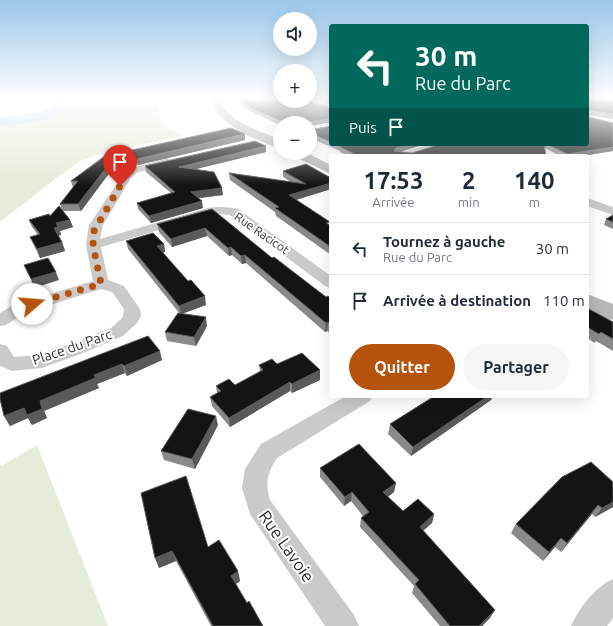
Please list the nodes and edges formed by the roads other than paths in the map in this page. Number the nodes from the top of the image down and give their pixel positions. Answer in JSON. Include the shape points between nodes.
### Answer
{"nodes":[{"id":1,"x":245,"y":127,"type":"edge"},
{"id":2,"x":256,"y":127,"type":"edge"},
{"id":3,"x":273,"y":137,"type":"edge"},
{"id":4,"x":273,"y":138,"type":"edge"},
{"id":5,"x":273,"y":140,"type":"edge"},
{"id":6,"x":247,"y":143,"type":"edge"},
{"id":7,"x":434,"y":146,"type":"edge"},
{"id":8,"x":407,"y":154,"type":"edge"},
{"id":9,"x":317,"y":156,"type":"edge"},
{"id":10,"x":180,"y":159,"type":"edge"},
{"id":11,"x":311,"y":160,"type":"edge"},
{"id":12,"x":329,"y":162,"type":"edge"},
{"id":13,"x":329,"y":169,"type":"edge"},
{"id":14,"x":589,"y":202,"type":"edge"},
{"id":15,"x":609,"y":207,"type":"edge"},
{"id":16,"x":93,"y":245,"type":"junction"},
{"id":17,"x":329,"y":282,"type":"edge"},
{"id":18,"x":101,"y":284,"type":"junction"},
{"id":19,"x":589,"y":288,"type":"edge"},
{"id":20,"x":613,"y":300,"type":"edge"},
{"id":21,"x":589,"y":301,"type":"edge"},
{"id":22,"x":613,"y":313,"type":"edge"},
{"id":23,"x":0,"y":320,"type":"edge"},
{"id":24,"x":0,"y":350,"type":"edge"},
{"id":25,"x":360,"y":398,"type":"edge"},
{"id":26,"x":613,"y":594,"type":"edge"},
{"id":27,"x":343,"y":626,"type":"edge"},
{"id":28,"x":586,"y":626,"type":"edge"}],
"edges":[{"from":1,"to":4,"type":"street"},
{"from":2,"to":3,"type":"street"},
{"from":5,"to":6,"type":"street"},
{"from":7,"to":8,"type":"street"},
{"from":9,"to":12,"type":"street"},
{"from":10,"to":16,"type":"street","via":[[132,171],[96,225]]},
{"from":11,"to":13,"type":"street"},
{"from":14,"to":15,"type":"street"},
{"from":16,"to":17,"type":"street","name":"Rue Racicot","via":[[208,212],[234,212]]},
{"from":16,"to":18,"type":"street"},
{"from":18,"to":23,"type":"street","via":[[19,309]]},
{"from":18,"to":24,"type":"street","name":"Place du Parc","via":[[118,289],[132,309],[128,323],[117,332],[42,361],[12,364],[5,360]]},
{"from":19,"to":20,"type":"street"},
{"from":21,"to":22,"type":"street"},
{"from":25,"to":27,"type":"street","name":"Rue Lavoie","via":[[269,451],[257,469],[254,488],[259,506]]},
{"from":26,"to":28,"type":"street"}]}
